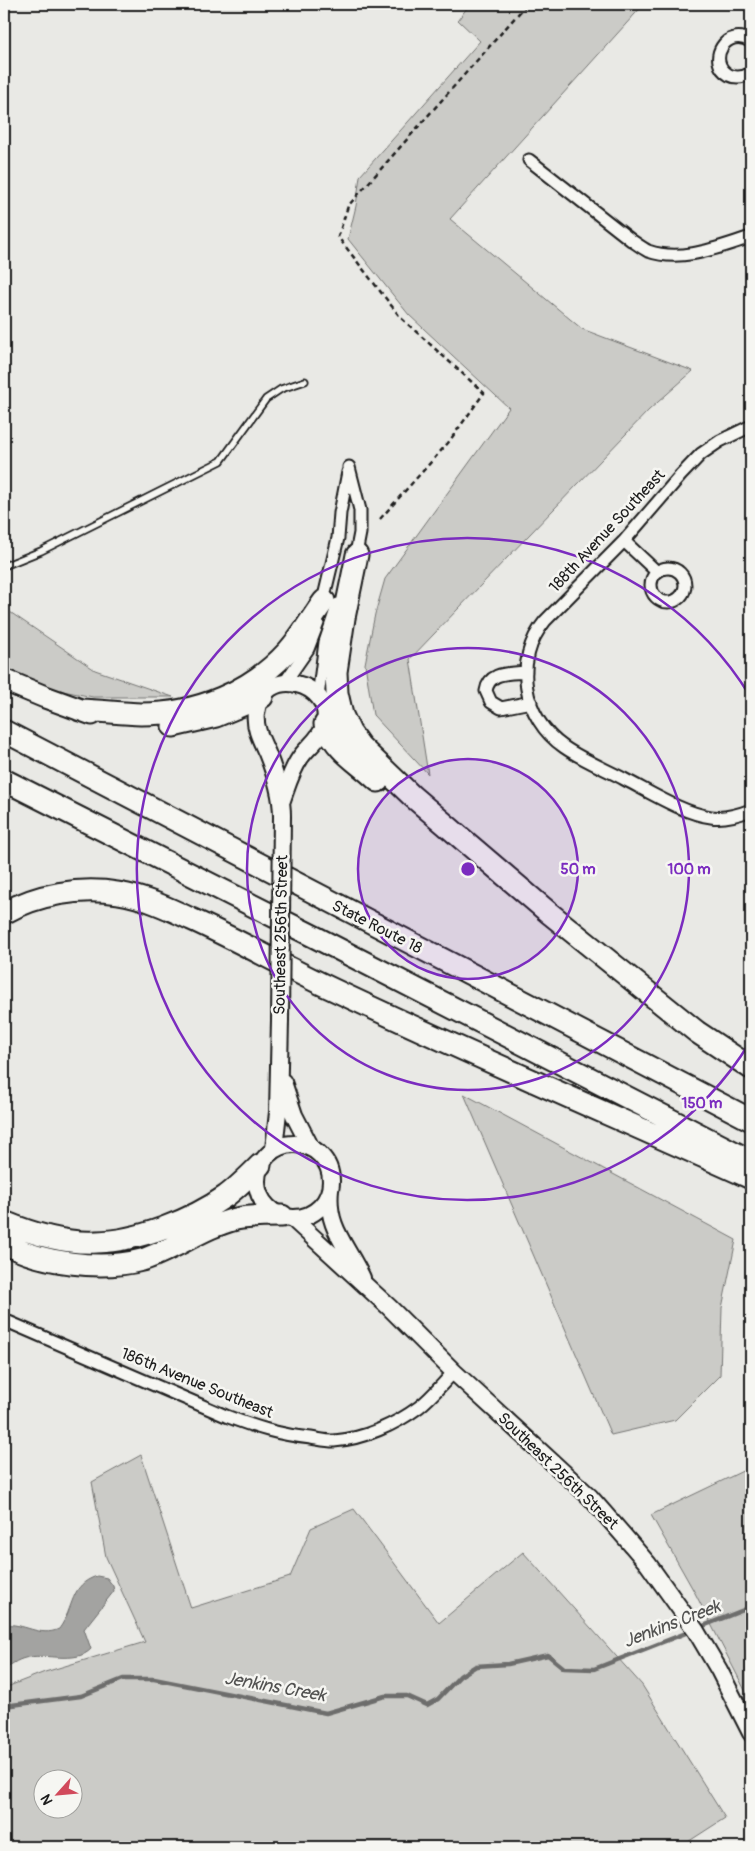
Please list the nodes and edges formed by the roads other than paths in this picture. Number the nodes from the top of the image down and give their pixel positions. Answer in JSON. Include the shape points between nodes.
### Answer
{"nodes":[{"id":1,"x":751,"y":42,"type":"edge"},
{"id":2,"x":751,"y":73,"type":"edge"},
{"id":3,"x":529,"y":160,"type":"dead end"},
{"id":4,"x":751,"y":237,"type":"edge"},
{"id":5,"x":305,"y":381,"type":"dead end"},
{"id":6,"x":751,"y":426,"type":"edge"},
{"id":7,"x":624,"y":541,"type":"junction"},
{"id":8,"x":357,"y":555,"type":"junction"},
{"id":9,"x":4,"y":566,"type":"edge"},
{"id":10,"x":658,"y":572,"type":"dead end"},
{"id":11,"x":324,"y":601,"type":"junction"},
{"id":12,"x":526,"y":672,"type":"junction"},
{"id":13,"x":4,"y":680,"type":"edge"},
{"id":14,"x":285,"y":682,"type":"junction"},
{"id":15,"x":262,"y":697,"type":"junction"},
{"id":16,"x":318,"y":697,"type":"junction"},
{"id":17,"x":530,"y":702,"type":"junction"},
{"id":18,"x":80,"y":710,"type":"junction"},
{"id":19,"x":324,"y":724,"type":"junction"},
{"id":20,"x":4,"y":731,"type":"edge"},
{"id":21,"x":4,"y":780,"type":"edge"},
{"id":22,"x":282,"y":808,"type":"junction"},
{"id":23,"x":751,"y":810,"type":"edge"},
{"id":24,"x":491,"y":864,"type":"junction"},
{"id":25,"x":4,"y":913,"type":"edge"},
{"id":26,"x":751,"y":1068,"type":"edge"},
{"id":27,"x":279,"y":1070,"type":"junction"},
{"id":28,"x":751,"y":1120,"type":"edge"},
{"id":29,"x":311,"y":1148,"type":"junction"},
{"id":30,"x":274,"y":1149,"type":"junction"},
{"id":31,"x":751,"y":1161,"type":"edge"},
{"id":32,"x":260,"y":1166,"type":"junction"},
{"id":33,"x":751,"y":1178,"type":"edge"},
{"id":34,"x":330,"y":1190,"type":"junction"},
{"id":35,"x":287,"y":1217,"type":"junction"},
{"id":36,"x":4,"y":1222,"type":"edge"},
{"id":37,"x":4,"y":1243,"type":"edge"},
{"id":38,"x":365,"y":1284,"type":"junction"},
{"id":39,"x":4,"y":1320,"type":"edge"},
{"id":40,"x":454,"y":1372,"type":"junction"},
{"id":41,"x":751,"y":1733,"type":"edge"}],
"edges":[{"from":1,"to":2,"type":"street","via":[[740,37],[728,40],[718,57],[728,74],[740,77]]},
{"from":3,"to":4,"type":"street","via":[[648,251],[684,255]]},
{"from":5,"to":9,"type":"lane","via":[[281,389],[266,399],[221,461],[57,544]]},
{"from":6,"to":7,"type":"street","name":"188th Avenue Southeast","via":[[701,454]]},
{"from":7,"to":10,"type":"street"},
{"from":7,"to":12,"type":"street","name":"188th Avenue Southeast","via":[[537,630],[527,655]]},
{"from":8,"to":11,"type":"street","via":[[360,510],[349,467]]},
{"from":8,"to":16,"type":"street","via":[[325,642]]},
{"from":8,"to":24,"type":"highway","via":[[336,672],[342,715],[360,746]]},
{"from":11,"to":14,"type":"street","via":[[308,649]]},
{"from":11,"to":18,"type":"highway","via":[[277,662],[251,683],[225,697],[192,708],[159,713]]},
{"from":12,"to":17,"type":"street","name":"188th Avenue Southeast"},
{"from":12,"to":17,"type":"street","via":[[495,676],[486,691],[491,702],[501,708]]},
{"from":13,"to":18,"type":"highway"},
{"from":14,"to":15,"type":"main road","via":[[268,690]]},
{"from":14,"to":16,"type":"main road","via":[[301,685]]},
{"from":15,"to":18,"type":"highway","via":[[216,716],[158,727],[138,727]]},
{"from":15,"to":22,"type":"main road","via":[[256,724],[273,768]]},
{"from":16,"to":19,"type":"main road","via":[[323,705]]},
{"from":17,"to":23,"type":"street","name":"188th Avenue Southeast","via":[[536,718],[563,747],[680,808],[710,817],[731,817]]},
{"from":19,"to":22,"type":"main road","via":[[319,737],[299,758]]},
{"from":19,"to":24,"type":"highway","via":[[343,753],[411,811],[453,842]]},
{"from":20,"to":28,"type":"highway","name":"State Route 18"},
{"from":21,"to":31,"type":"highway"},
{"from":22,"to":27,"type":"main road","name":"Southeast 256th Street","bridge":true},
{"from":24,"to":26,"type":"highway","via":[[697,1032]]},
{"from":25,"to":33,"type":"highway","via":[[49,895],[90,891],[120,893],[164,906],[329,987]]},
{"from":27,"to":29,"type":"main road","name":"Southeast 256th Street","via":[[294,1114]]},
{"from":27,"to":30,"type":"main road","name":"Southeast 256th Street"},
{"from":29,"to":30,"type":"main road","via":[[293,1144]]},
{"from":29,"to":34,"type":"main road","via":[[328,1166]]},
{"from":30,"to":32,"type":"main road"},
{"from":32,"to":35,"type":"main road","via":[[258,1190],[263,1201],[271,1210]]},
{"from":32,"to":36,"type":"highway","via":[[216,1203],[134,1236],[78,1242],[43,1236]]},
{"from":34,"to":35,"type":"main road","via":[[316,1210],[304,1216]]},
{"from":34,"to":38,"type":"main road","name":"Southeast 256th Street","via":[[330,1217]]},
{"from":35,"to":37,"type":"highway","via":[[237,1219],[157,1254],[126,1263],[45,1259]]},
{"from":35,"to":38,"type":"main road","name":"Southeast 256th Street"},
{"from":38,"to":40,"type":"main road","name":"Southeast 256th Street"},
{"from":39,"to":40,"type":"street","name":"186th Avenue Southeast","via":[[262,1430],[333,1441],[364,1434],[406,1416],[421,1406]]},
{"from":40,"to":41,"type":"main road","name":"Southeast 256th Street","via":[[590,1497],[624,1536],[696,1631]]}]}
